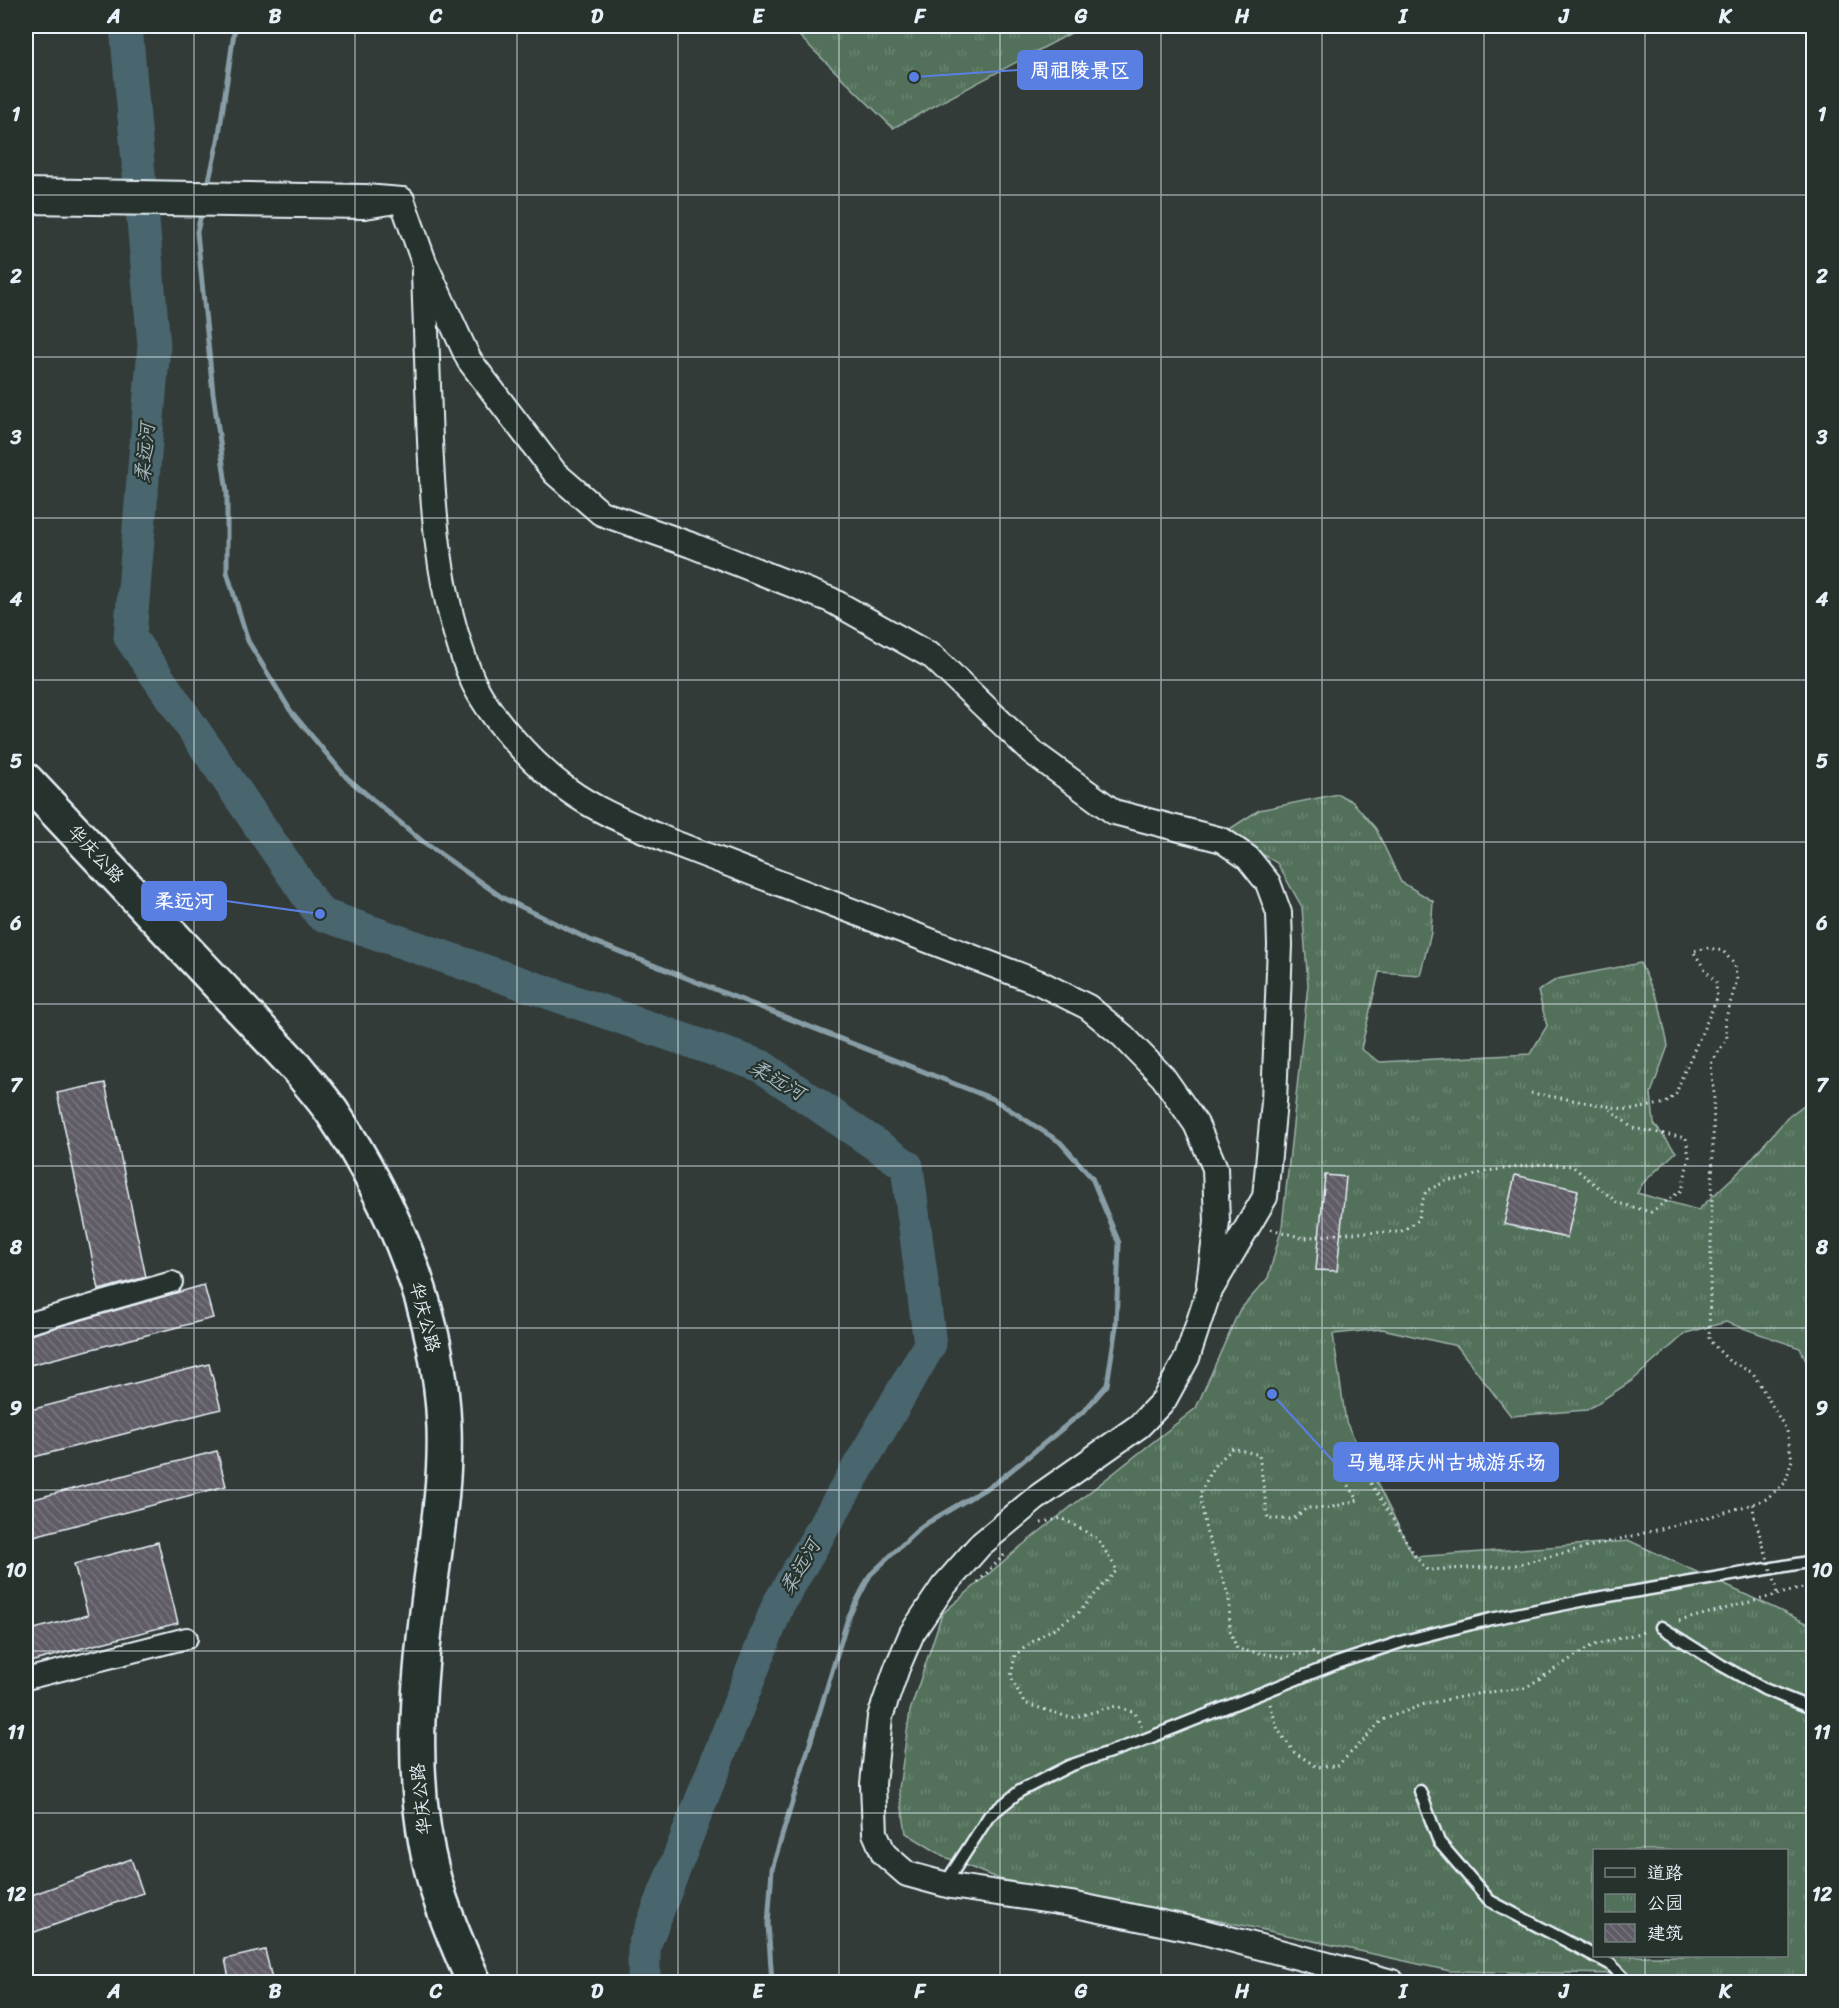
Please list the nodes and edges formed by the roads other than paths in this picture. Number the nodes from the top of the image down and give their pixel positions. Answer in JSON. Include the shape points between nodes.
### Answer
{"nodes":[{"id":1,"x":26,"y":191,"type":"edge"},
{"id":2,"x":26,"y":201,"type":"edge"},
{"id":3,"x":365,"y":201,"type":"junction"},
{"id":4,"x":424,"y":262,"type":"junction"},
{"id":5,"x":26,"y":780,"type":"edge"},
{"id":6,"x":26,"y":794,"type":"edge"},
{"id":7,"x":172,"y":1282,"type":"dead end"},
{"id":8,"x":1208,"y":1294,"type":"junction"},
{"id":9,"x":26,"y":1324,"type":"edge"},
{"id":10,"x":1814,"y":1561,"type":"edge"},
{"id":11,"x":1661,"y":1627,"type":"road end"},
{"id":12,"x":187,"y":1638,"type":"dead end"},
{"id":13,"x":26,"y":1679,"type":"edge"},
{"id":14,"x":1814,"y":1709,"type":"edge"},
{"id":15,"x":1420,"y":1791,"type":"dead end"},
{"id":16,"x":945,"y":1884,"type":"junction"},
{"id":17,"x":1593,"y":1955,"type":"edge"},
{"id":18,"x":1597,"y":1957,"type":"edge"},
{"id":19,"x":464,"y":1983,"type":"edge"},
{"id":20,"x":474,"y":1983,"type":"edge"},
{"id":21,"x":1392,"y":1983,"type":"edge"},
{"id":22,"x":1628,"y":1983,"type":"edge"}],
"edges":[{"from":1,"to":3,"type":"street"},
{"from":2,"to":3,"type":"street"},
{"from":3,"to":4,"type":"street","via":[[402,200]]},
{"from":4,"to":8,"type":"street","via":[[431,485],[440,568],[471,679],[494,717],[567,790],[615,817],[1040,983],[1088,1007],[1163,1077],[1196,1124],[1215,1168],[1216,1222]]},
{"from":4,"to":8,"type":"street","via":[[469,360],[555,473],[601,513],[831,600],[933,657],[1032,752],[1114,812],[1222,840],[1248,858],[1268,883],[1279,913],[1280,945],[1274,1102],[1265,1197]]},
{"from":5,"to":20,"type":"highway","name":"华庆公路","via":[[296,1067],[330,1110],[374,1180],[412,1268],[436,1362],[444,1427],[440,1525],[417,1724],[420,1800],[434,1880]]},
{"from":6,"to":19,"type":"highway","name":"华庆公路","via":[[290,1074],[323,1115],[366,1184],[403,1272],[427,1364],[435,1430],[430,1526],[408,1713],[410,1801],[426,1884]]},
{"from":7,"to":9,"type":"street"},
{"from":8,"to":16,"type":"street","via":[[1187,1358],[1164,1400],[1139,1426],[1035,1499],[980,1545],[943,1587],[908,1641],[880,1717],[873,1784],[875,1833],[884,1854],[907,1874]]},
{"from":10,"to":16,"type":"lane","via":[[1491,1619],[1404,1641],[1332,1665],[1069,1766],[1020,1791],[989,1816]]},
{"from":11,"to":14,"type":"lane","via":[[1764,1689]]},
{"from":12,"to":13,"type":"street"},
{"from":15,"to":17,"type":"lane","via":[[1438,1842],[1490,1901]]},
{"from":16,"to":21,"type":"street","via":[[1071,1904],[1200,1931]]},
{"from":18,"to":22,"type":"lane","via":[[1610,1964]]}]}
